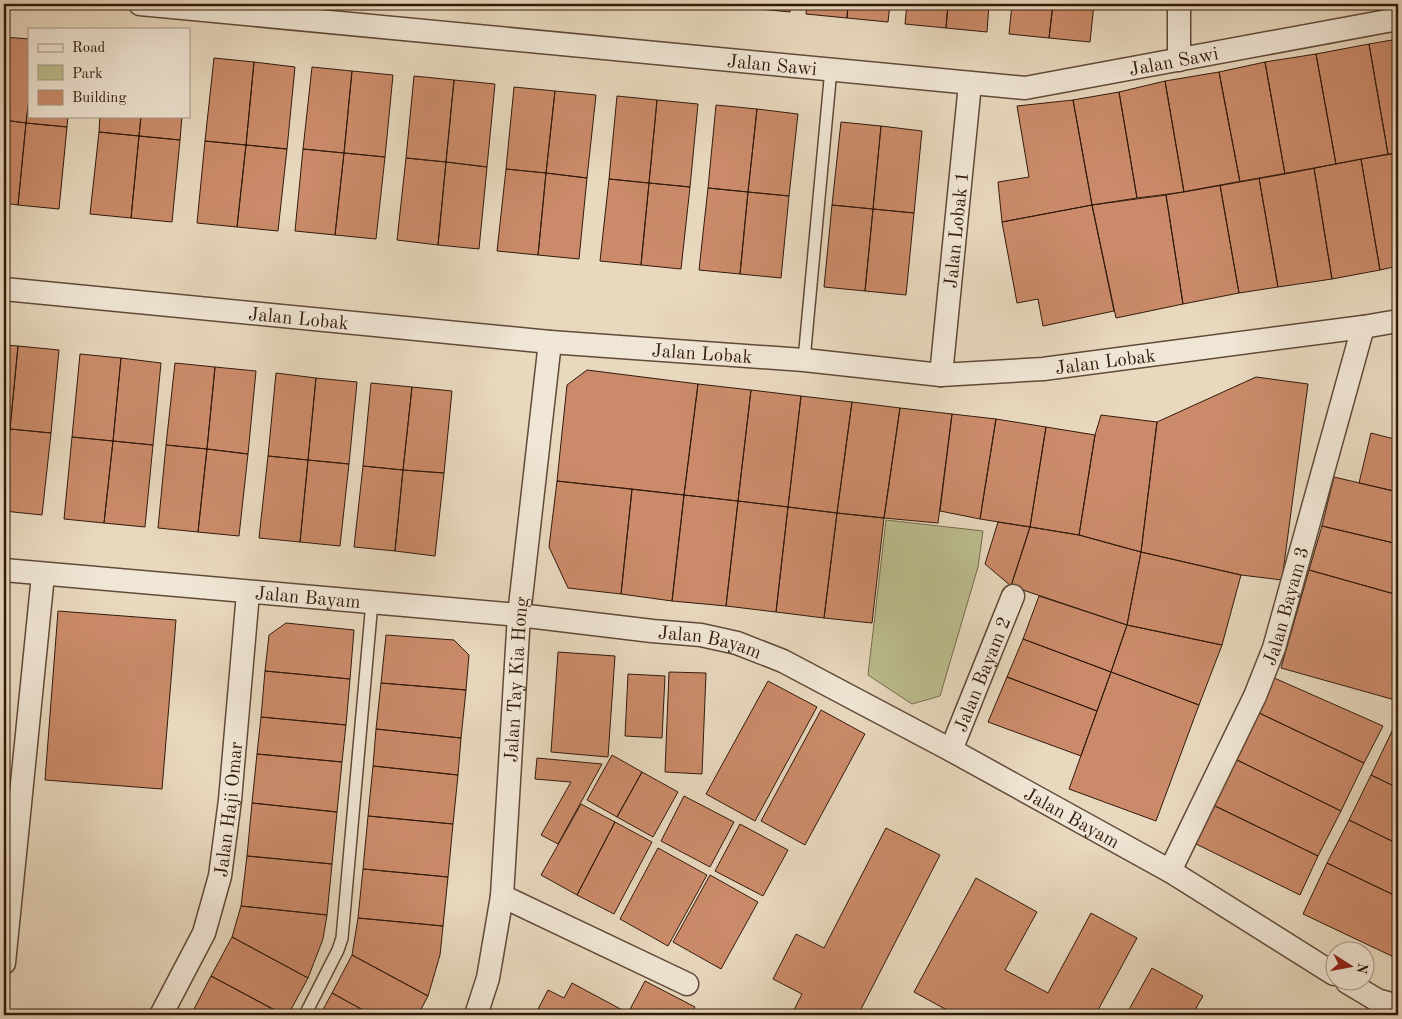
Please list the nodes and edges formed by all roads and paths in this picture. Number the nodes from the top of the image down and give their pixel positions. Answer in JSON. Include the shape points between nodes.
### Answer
{"nodes":[{"id":1,"x":140,"y":4,"type":"edge"},
{"id":2,"x":1178,"y":4,"type":"edge"},
{"id":3,"x":241,"y":8,"type":"edge"},
{"id":4,"x":356,"y":14,"type":"edge"},
{"id":5,"x":1394,"y":14,"type":"edge"},
{"id":6,"x":1178,"y":60,"type":"junction"},
{"id":7,"x":831,"y":69,"type":"junction"},
{"id":8,"x":970,"y":84,"type":"junction"},
{"id":9,"x":4,"y":289,"type":"edge"},
{"id":10,"x":1398,"y":321,"type":"edge"},
{"id":11,"x":1363,"y":327,"type":"junction"},
{"id":12,"x":550,"y":342,"type":"junction"},
{"id":13,"x":804,"y":360,"type":"junction"},
{"id":14,"x":941,"y":375,"type":"junction"},
{"id":15,"x":4,"y":570,"type":"edge"},
{"id":16,"x":43,"y":575,"type":"junction"},
{"id":17,"x":248,"y":593,"type":"junction"},
{"id":18,"x":1014,"y":596,"type":"dead end"},
{"id":19,"x":372,"y":602,"type":"junction"},
{"id":20,"x":519,"y":615,"type":"junction"},
{"id":21,"x":951,"y":750,"type":"junction"},
{"id":22,"x":1170,"y":871,"type":"junction"},
{"id":23,"x":502,"y":896,"type":"junction"},
{"id":24,"x":4,"y":963,"type":"edge"},
{"id":25,"x":1324,"y":968,"type":"edge"},
{"id":26,"x":687,"y":984,"type":"dead end"},
{"id":27,"x":1364,"y":992,"type":"edge"},
{"id":28,"x":1398,"y":1006,"type":"edge"},
{"id":29,"x":161,"y":1015,"type":"edge"},
{"id":30,"x":305,"y":1015,"type":"edge"},
{"id":31,"x":476,"y":1015,"type":"edge"}],
"edges":[{"from":1,"to":3,"type":"street","name":"Jalan Sawi"},
{"from":2,"to":6,"type":"street"},
{"from":3,"to":4,"type":"street","name":"Jalan Sawi"},
{"from":4,"to":7,"type":"street","name":"Jalan Sawi"},
{"from":5,"to":6,"type":"street","name":"Jalan Sawi"},
{"from":6,"to":8,"type":"street","name":"Jalan Sawi","via":[[1025,88]]},
{"from":7,"to":8,"type":"street","name":"Jalan Sawi"},
{"from":7,"to":13,"type":"lane"},
{"from":8,"to":14,"type":"street","name":"Jalan Lobak 1"},
{"from":9,"to":12,"type":"street","name":"Jalan Lobak"},
{"from":10,"to":11,"type":"street","name":"Jalan Lobak"},
{"from":11,"to":14,"type":"street","name":"Jalan Lobak","via":[[1043,369]]},
{"from":11,"to":22,"type":"street","name":"Jalan Bayam 3","via":[[1274,648],[1255,696]]},
{"from":12,"to":13,"type":"street","name":"Jalan Lobak"},
{"from":12,"to":20,"type":"street","name":"Jalan Tay Kia Hong"},
{"from":13,"to":14,"type":"street","name":"Jalan Lobak"},
{"from":15,"to":16,"type":"street","name":"Jalan Bayam"},
{"from":16,"to":17,"type":"street","name":"Jalan Bayam"},
{"from":16,"to":24,"type":"street"},
{"from":17,"to":19,"type":"street","name":"Jalan Bayam"},
{"from":17,"to":29,"type":"street","name":"Jalan Haji Omar","via":[[220,876],[204,933]]},
{"from":18,"to":21,"type":"street","name":"Jalan Bayam 2"},
{"from":19,"to":20,"type":"street","name":"Jalan Bayam"},
{"from":19,"to":30,"type":"lane","via":[[342,938]]},
{"from":20,"to":21,"type":"street","name":"Jalan Bayam","via":[[702,635],[737,643],[783,661]]},
{"from":20,"to":23,"type":"street","name":"Jalan Tay Kia Hong"},
{"from":21,"to":22,"type":"street","name":"Jalan Bayam"},
{"from":22,"to":25,"type":"street","name":"Jalan Bayam"},
{"from":23,"to":26,"type":"street"},
{"from":23,"to":31,"type":"street","name":"Jalan Tay Kia Hong","via":[[488,978]]},
{"from":27,"to":28,"type":"street"}]}
